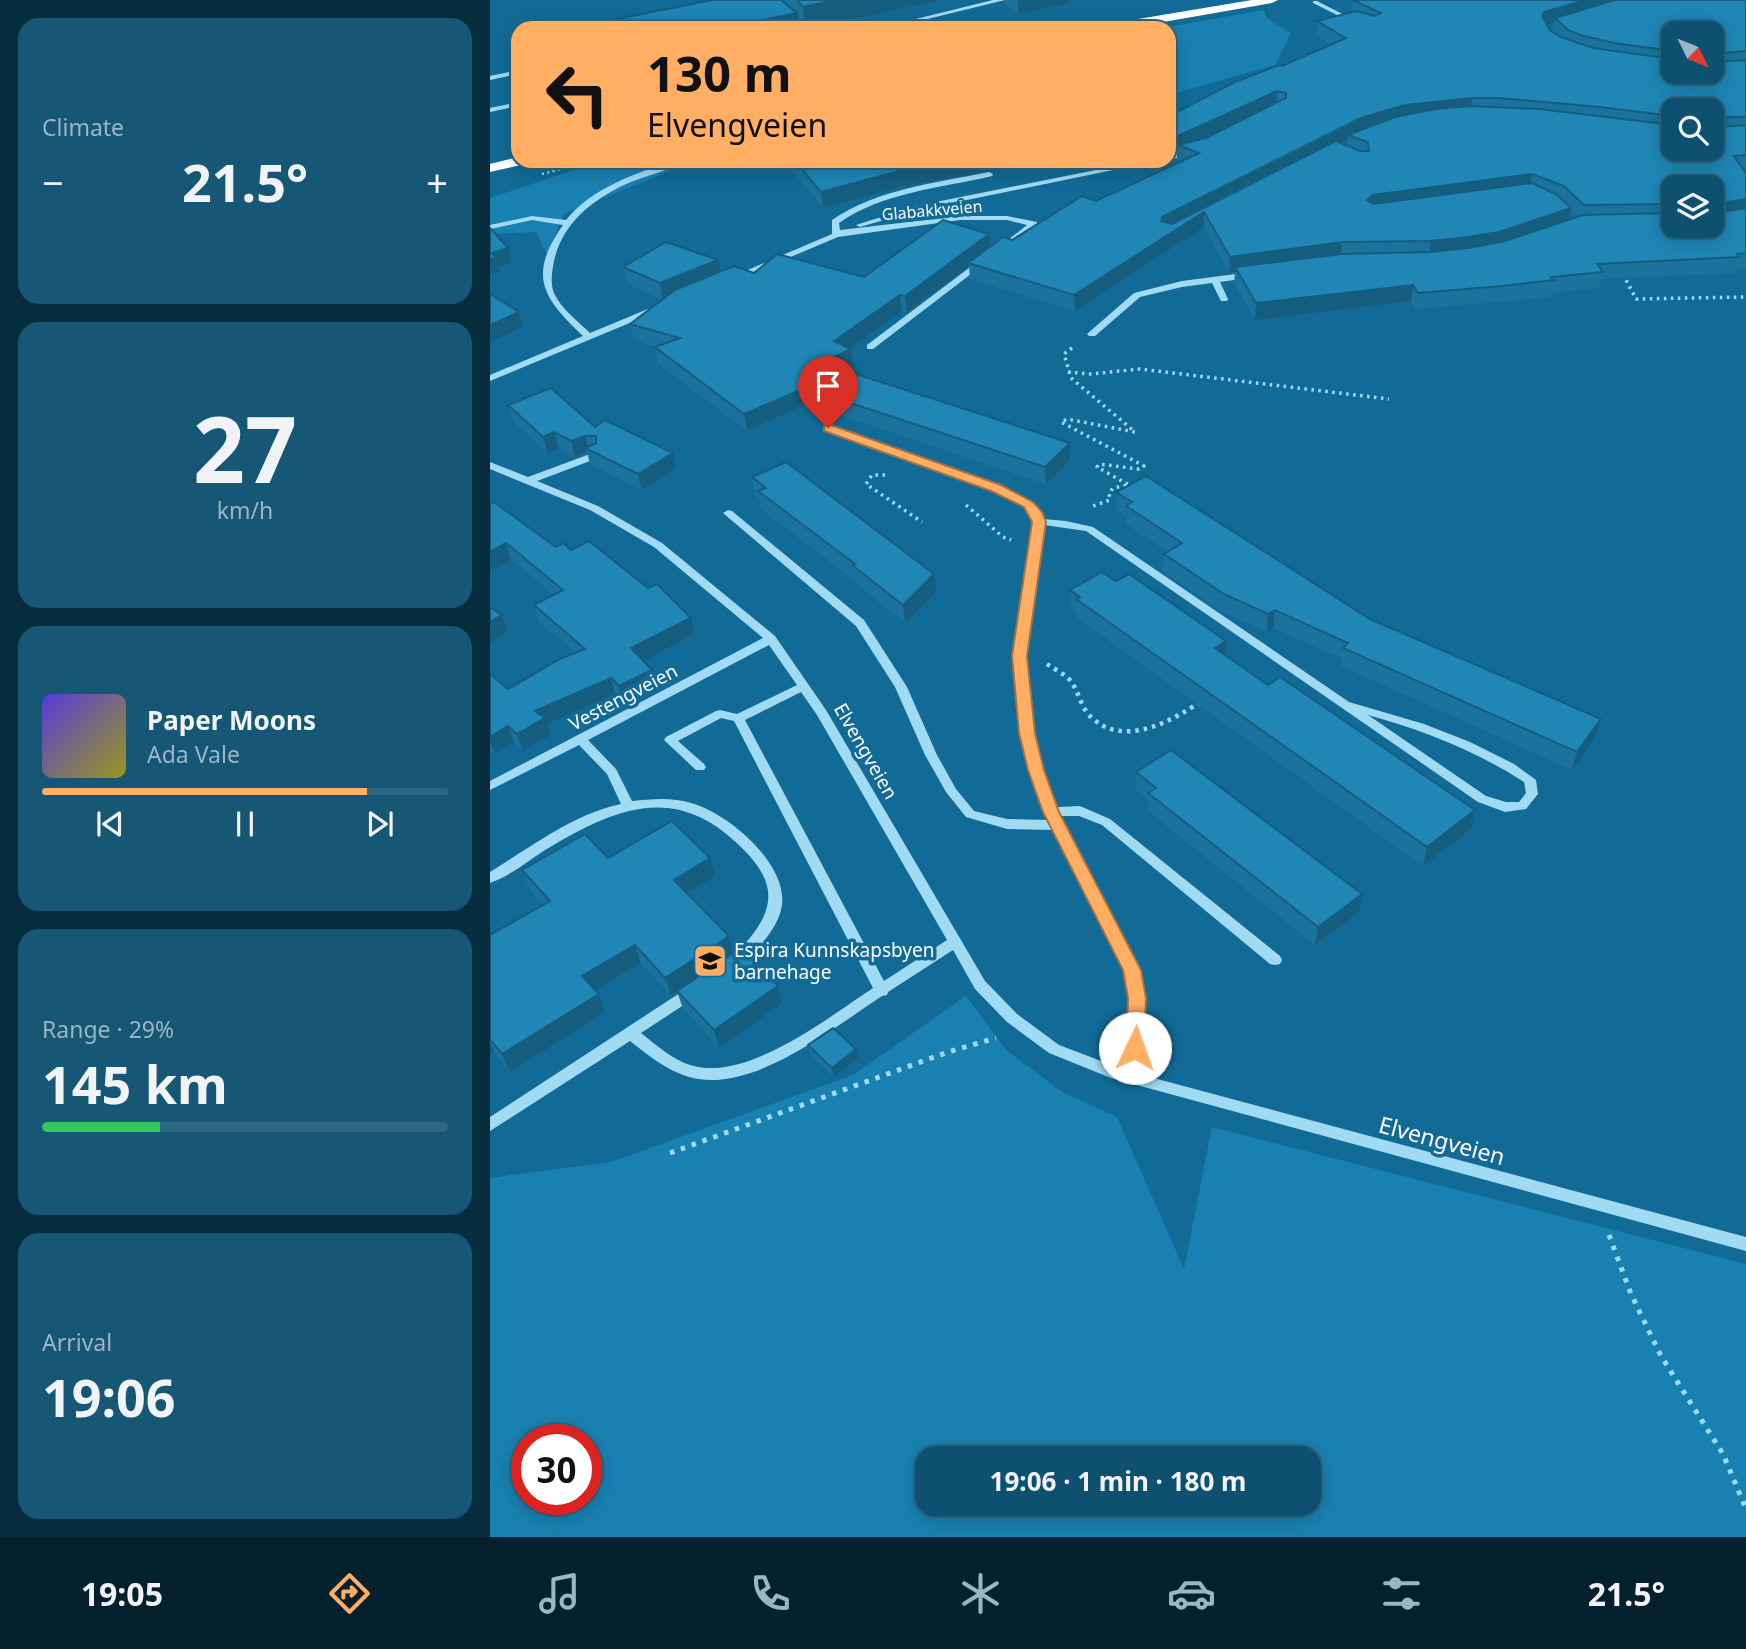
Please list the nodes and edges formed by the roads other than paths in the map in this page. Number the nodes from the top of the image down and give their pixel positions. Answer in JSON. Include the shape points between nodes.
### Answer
{"nodes":[{"id":1,"x":770,"y":0,"type":"edge"},
{"id":2,"x":1002,"y":0,"type":"edge"},
{"id":3,"x":1272,"y":0,"type":"edge"},
{"id":4,"x":1315,"y":2,"type":"dead end"},
{"id":5,"x":793,"y":21,"type":"edge"},
{"id":6,"x":912,"y":21,"type":"edge"},
{"id":7,"x":1149,"y":21,"type":"edge"},
{"id":8,"x":1366,"y":24,"type":"edge"},
{"id":9,"x":511,"y":74,"type":"edge"},
{"id":10,"x":490,"y":78,"type":"edge"},
{"id":11,"x":511,"y":106,"type":"edge"},
{"id":12,"x":490,"y":110,"type":"edge"},
{"id":13,"x":1201,"y":149,"type":"edge"},
{"id":14,"x":1176,"y":156,"type":"edge"},
{"id":15,"x":511,"y":163,"type":"edge"},
{"id":16,"x":490,"y":168,"type":"edge"},
{"id":17,"x":662,"y":168,"type":"edge"},
{"id":18,"x":1118,"y":168,"type":"edge"},
{"id":19,"x":989,"y":174,"type":"dead end"},
{"id":20,"x":568,"y":223,"type":"junction"},
{"id":21,"x":1034,"y":224,"type":"joint"},
{"id":22,"x":490,"y":227,"type":"edge"},
{"id":23,"x":836,"y":235,"type":"junction"},
{"id":24,"x":1265,"y":274,"type":"edge"},
{"id":25,"x":1215,"y":280,"type":"junction"},
{"id":26,"x":725,"y":281,"type":"edge"},
{"id":27,"x":1224,"y":299,"type":"dead end"},
{"id":28,"x":663,"y":306,"type":"edge"},
{"id":29,"x":1092,"y":334,"type":"road end"},
{"id":30,"x":589,"y":337,"type":"junction"},
{"id":31,"x":870,"y":347,"type":"dead end"},
{"id":32,"x":490,"y":378,"type":"edge"},
{"id":33,"x":828,"y":428,"type":"dead end"},
{"id":34,"x":594,"y":456,"type":"edge"},
{"id":35,"x":490,"y":465,"type":"edge"},
{"id":36,"x":529,"y":480,"type":"junction"},
{"id":37,"x":729,"y":513,"type":"dead end"},
{"id":38,"x":1039,"y":522,"type":"junction"},
{"id":39,"x":772,"y":639,"type":"junction"},
{"id":40,"x":804,"y":686,"type":"junction"},
{"id":41,"x":1349,"y":706,"type":"junction"},
{"id":42,"x":738,"y":718,"type":"junction"},
{"id":43,"x":580,"y":739,"type":"junction"},
{"id":44,"x":700,"y":767,"type":"dead end"},
{"id":45,"x":490,"y":786,"type":"edge"},
{"id":46,"x":628,"y":806,"type":"junction"},
{"id":47,"x":1051,"y":812,"type":"junction"},
{"id":48,"x":1058,"y":825,"type":"junction"},
{"id":49,"x":490,"y":878,"type":"edge"},
{"id":50,"x":954,"y":942,"type":"junction"},
{"id":51,"x":1275,"y":960,"type":"dead end"},
{"id":52,"x":725,"y":970,"type":"edge"},
{"id":53,"x":704,"y":984,"type":"edge"},
{"id":54,"x":882,"y":991,"type":"junction"},
{"id":55,"x":631,"y":1034,"type":"junction"},
{"id":56,"x":1127,"y":1077,"type":"junction"},
{"id":57,"x":490,"y":1125,"type":"edge"},
{"id":58,"x":1746,"y":1244,"type":"edge"}],
"edges":[{"from":1,"to":5,"type":"street"},
{"from":2,"to":6,"type":"street"},
{"from":3,"to":7,"type":"highway"},
{"from":4,"to":8,"type":"street","via":[[1343,18]]},
{"from":9,"to":10,"type":"street"},
{"from":11,"to":12,"type":"street"},
{"from":13,"to":14,"type":"street"},
{"from":15,"to":16,"type":"highway"},
{"from":17,"to":20,"type":"street","via":[[608,189]]},
{"from":18,"to":23,"type":"street","name":"Glabakkveien","via":[[916,208]]},
{"from":19,"to":23,"type":"street","name":"Glabakkveien","via":[[873,202],[835,222]]},
{"from":20,"to":22,"type":"street","via":[[532,218]]},
{"from":20,"to":30,"type":"street","via":[[553,249],[546,282],[559,307]]},
{"from":21,"to":23,"type":"street","name":"Glabakkveien","via":[[1007,218],[960,218]]},
{"from":21,"to":31,"type":"street","name":"Glabakkveien"},
{"from":23,"to":26,"type":"street","name":"Glabakkveien"},
{"from":24,"to":25,"type":"street"},
{"from":25,"to":27,"type":"street"},
{"from":25,"to":29,"type":"street","via":[[1137,295]]},
{"from":28,"to":30,"type":"street"},
{"from":30,"to":32,"type":"street"},
{"from":33,"to":38,"type":"street","via":[[996,488],[1028,504]]},
{"from":34,"to":36,"type":"street"},
{"from":35,"to":36,"type":"street","name":"Elvengveien"},
{"from":36,"to":39,"type":"street","name":"Elvengveien","via":[[594,508],[658,545]]},
{"from":37,"to":48,"type":"street","via":[[860,623],[901,687],[947,782],[970,814],[1007,824]]},
{"from":38,"to":41,"type":"street","via":[[1088,529]]},
{"from":38,"to":47,"type":"street","via":[[1020,661],[1027,733]]},
{"from":39,"to":40,"type":"street","name":"Elvengveien"},
{"from":39,"to":43,"type":"street","name":"Vestengveien"},
{"from":40,"to":42,"type":"street"},
{"from":40,"to":50,"type":"street","name":"Elvengveien"},
{"from":41,"to":41,"type":"street","via":[[1482,799],[1505,807],[1522,806],[1532,794],[1530,780],[1507,765],[1401,719]]},
{"from":42,"to":44,"type":"street","via":[[720,714],[670,740]]},
{"from":42,"to":54,"type":"street"},
{"from":43,"to":45,"type":"street","name":"Vestengveien"},
{"from":43,"to":46,"type":"street","via":[[612,772]]},
{"from":46,"to":49,"type":"street","via":[[598,815]]},
{"from":46,"to":52,"type":"street","via":[[662,803],[695,808],[732,829],[773,880],[775,907],[752,947]]},
{"from":47,"to":48,"type":"street"},
{"from":47,"to":51,"type":"street","via":[[1080,811],[1106,822]]},
{"from":48,"to":56,"type":"street","via":[[1132,970],[1137,1021]]},
{"from":50,"to":54,"type":"street"},
{"from":50,"to":56,"type":"street","name":"Elvengveien","via":[[980,985],[1012,1018],[1054,1049]]},
{"from":53,"to":55,"type":"street"},
{"from":54,"to":55,"type":"street","via":[[784,1053],[731,1071],[698,1073],[665,1058]]},
{"from":55,"to":57,"type":"street"},
{"from":56,"to":58,"type":"street","name":"Elvengveien"}]}
